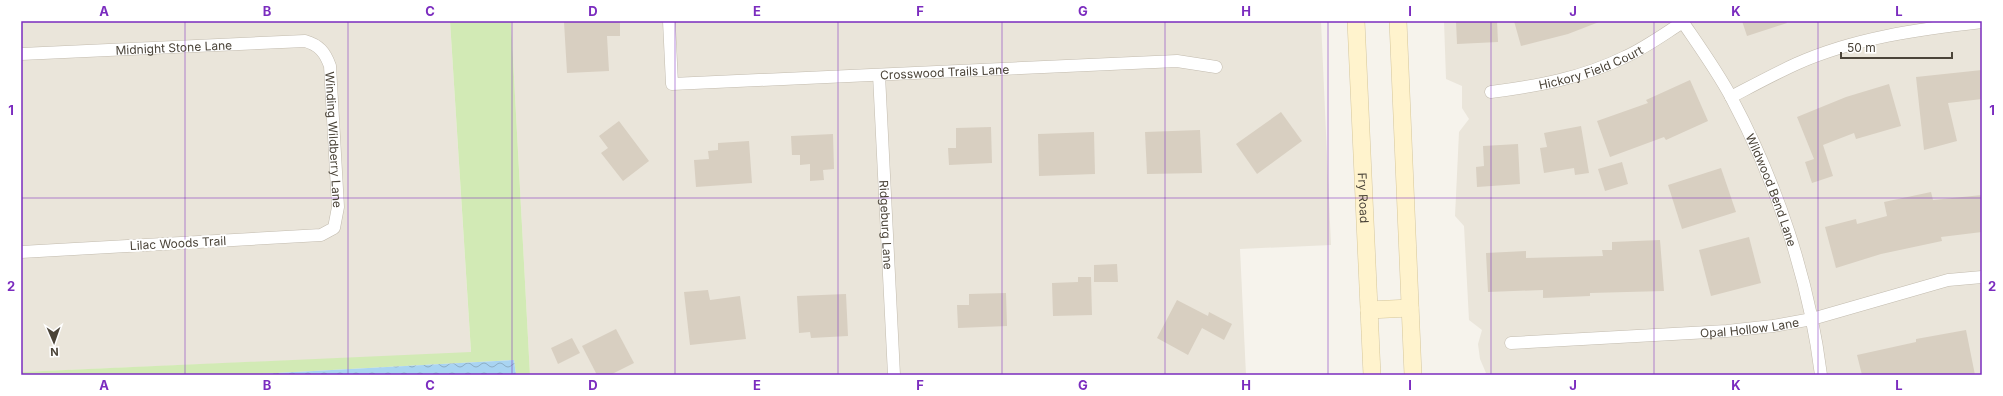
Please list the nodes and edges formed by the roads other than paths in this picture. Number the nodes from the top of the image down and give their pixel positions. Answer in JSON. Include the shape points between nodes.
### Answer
{"nodes":[{"id":1,"x":669,"y":21,"type":"edge"},
{"id":2,"x":1356,"y":21,"type":"edge"},
{"id":3,"x":1398,"y":21,"type":"edge"},
{"id":4,"x":1682,"y":22,"type":"edge"},
{"id":5,"x":1982,"y":22,"type":"edge"},
{"id":6,"x":323,"y":51,"type":"joint"},
{"id":7,"x":21,"y":54,"type":"edge"},
{"id":8,"x":1216,"y":67,"type":"dead end"},
{"id":9,"x":879,"y":75,"type":"junction"},
{"id":10,"x":1491,"y":92,"type":"dead end"},
{"id":11,"x":1731,"y":97,"type":"junction"},
{"id":12,"x":334,"y":228,"type":"joint"},
{"id":13,"x":21,"y":252,"type":"edge"},
{"id":14,"x":1982,"y":277,"type":"edge"},
{"id":15,"x":1410,"y":308,"type":"junction"},
{"id":16,"x":1369,"y":310,"type":"junction"},
{"id":17,"x":1812,"y":319,"type":"junction"},
{"id":18,"x":1511,"y":343,"type":"dead end"},
{"id":19,"x":894,"y":375,"type":"edge"},
{"id":20,"x":1372,"y":375,"type":"edge"},
{"id":21,"x":1413,"y":375,"type":"edge"},
{"id":22,"x":1822,"y":375,"type":"edge"}],
"edges":[{"from":1,"to":9,"type":"street","name":"Crosswood Trails Lane","via":[[672,84]]},
{"from":2,"to":16,"type":"main road","name":"Fry Road"},
{"from":3,"to":15,"type":"main road"},
{"from":4,"to":10,"type":"street","name":"Hickory Field Court","via":[[1626,57],[1588,73],[1544,85]]},
{"from":4,"to":11,"type":"street","name":"Wildwood Bend Lane"},
{"from":5,"to":11,"type":"street","via":[[1917,30],[1848,46],[1797,64]]},
{"from":6,"to":7,"type":"street","name":"Midnight Stone Lane","via":[[315,44],[305,41]]},
{"from":6,"to":12,"type":"street","name":"Winding Wildberry Lane","via":[[330,66],[338,207]]},
{"from":8,"to":9,"type":"street","name":"Crosswood Trails Lane","via":[[1177,61]]},
{"from":9,"to":19,"type":"street","name":"Ridgeburg Lane"},
{"from":11,"to":17,"type":"street","name":"Wildwood Bend Lane","via":[[1785,221]]},
{"from":12,"to":13,"type":"street","name":"Lilac Woods Trail","via":[[321,235]]},
{"from":14,"to":17,"type":"street","name":"Opal Hollow Lane","via":[[1948,280]]},
{"from":15,"to":16,"type":"main road"},
{"from":15,"to":21,"type":"main road"},
{"from":16,"to":20,"type":"main road","name":"Fry Road"},
{"from":17,"to":18,"type":"street","name":"Opal Hollow Lane","via":[[1727,331]]},
{"from":17,"to":22,"type":"street","name":"Wildwood Bend Lane"}]}
